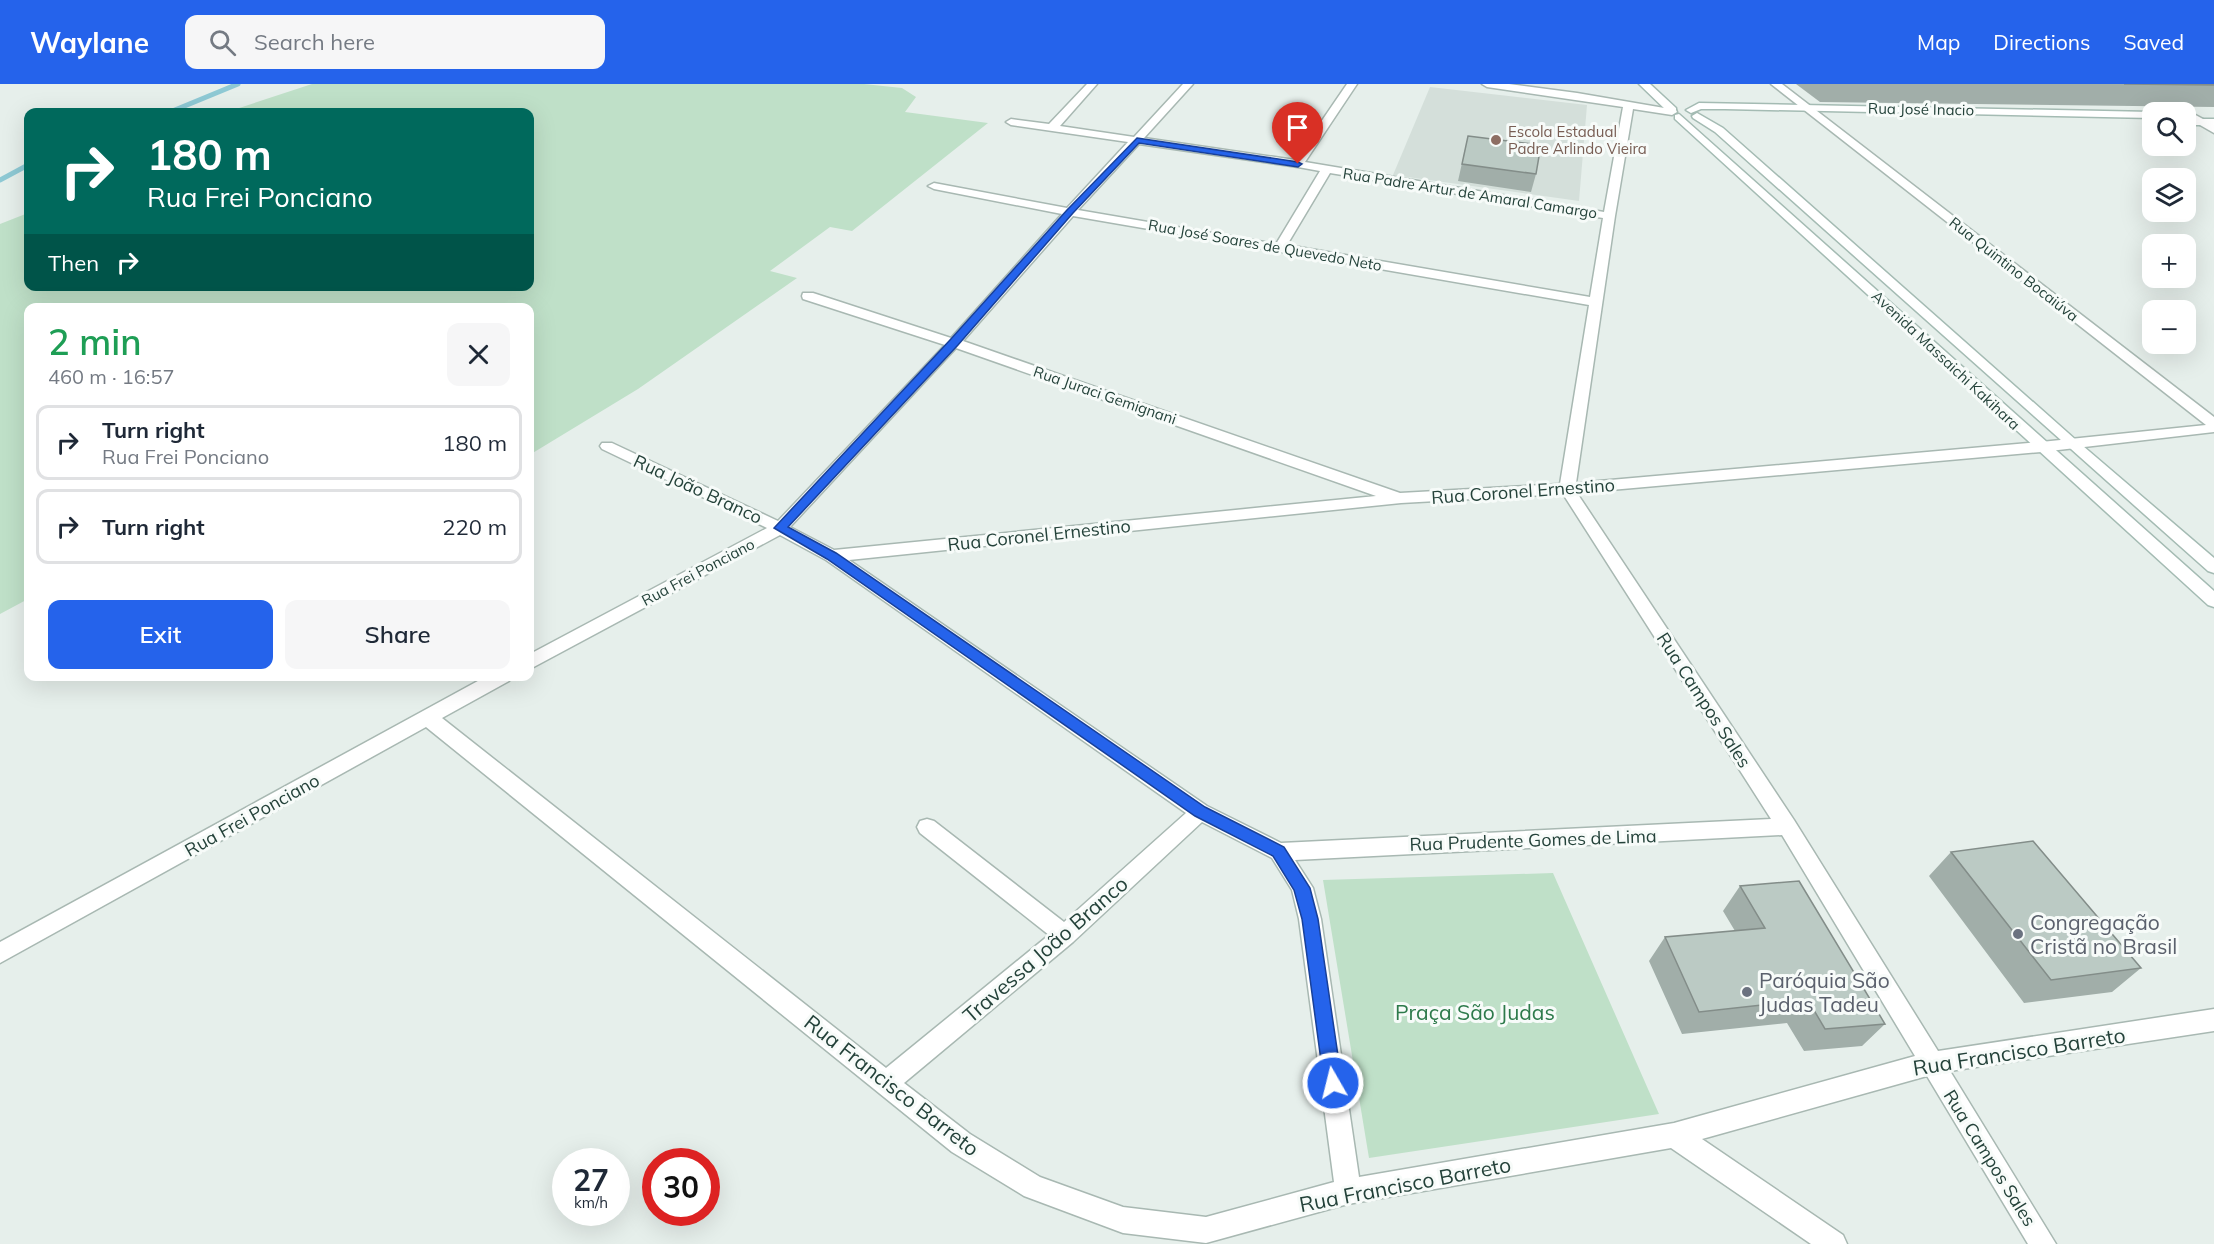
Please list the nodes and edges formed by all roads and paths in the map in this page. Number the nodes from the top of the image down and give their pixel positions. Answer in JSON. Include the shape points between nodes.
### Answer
{"nodes":[{"id":1,"x":1092,"y":84,"type":"edge"},
{"id":2,"x":1188,"y":84,"type":"edge"},
{"id":3,"x":1352,"y":84,"type":"edge"},
{"id":4,"x":1486,"y":84,"type":"edge"},
{"id":5,"x":1552,"y":84,"type":"edge"},
{"id":6,"x":1644,"y":84,"type":"edge"},
{"id":7,"x":1776,"y":84,"type":"edge"},
{"id":8,"x":1576,"y":96,"type":"junction"},
{"id":9,"x":1679,"y":100,"type":"dead end"},
{"id":10,"x":1629,"y":104,"type":"junction"},
{"id":11,"x":1809,"y":111,"type":"junction"},
{"id":12,"x":1685,"y":112,"type":"junction"},
{"id":13,"x":2142,"y":114,"type":"edge"},
{"id":14,"x":2214,"y":116,"type":"edge"},
{"id":15,"x":2196,"y":117,"type":"edge"},
{"id":16,"x":2196,"y":120,"type":"edge"},
{"id":17,"x":2142,"y":121,"type":"edge"},
{"id":18,"x":1011,"y":122,"type":"dead end"},
{"id":19,"x":2201,"y":122,"type":"junction"},
{"id":20,"x":2214,"y":122,"type":"edge"},
{"id":21,"x":1051,"y":129,"type":"junction"},
{"id":22,"x":2214,"y":130,"type":"edge"},
{"id":23,"x":1137,"y":140,"type":"junction"},
{"id":24,"x":1298,"y":164,"type":"junction"},
{"id":25,"x":1327,"y":169,"type":"junction"},
{"id":26,"x":934,"y":186,"type":"dead end"},
{"id":27,"x":1070,"y":212,"type":"junction"},
{"id":28,"x":1609,"y":216,"type":"junction"},
{"id":29,"x":1279,"y":248,"type":"junction"},
{"id":30,"x":808,"y":296,"type":"dead end"},
{"id":31,"x":1596,"y":302,"type":"junction"},
{"id":32,"x":954,"y":343,"type":"junction"},
{"id":33,"x":2214,"y":426,"type":"edge"},
{"id":34,"x":2071,"y":443,"type":"junction"},
{"id":35,"x":607,"y":446,"type":"dead end"},
{"id":36,"x":2041,"y":447,"type":"junction"},
{"id":37,"x":1567,"y":489,"type":"junction"},
{"id":38,"x":1401,"y":498,"type":"junction"},
{"id":39,"x":780,"y":528,"type":"junction"},
{"id":40,"x":832,"y":556,"type":"junction"},
{"id":41,"x":2214,"y":567,"type":"edge"},
{"id":42,"x":2214,"y":601,"type":"edge"},
{"id":43,"x":534,"y":660,"type":"edge"},
{"id":44,"x":494,"y":681,"type":"edge"},
{"id":45,"x":427,"y":717,"type":"junction"},
{"id":46,"x":1200,"y":812,"type":"junction"},
{"id":47,"x":1786,"y":826,"type":"junction"},
{"id":48,"x":927,"y":827,"type":"dead end"},
{"id":49,"x":1279,"y":852,"type":"junction"},
{"id":50,"x":1065,"y":935,"type":"junction"},
{"id":51,"x":0,"y":953,"type":"edge"},
{"id":52,"x":2214,"y":1020,"type":"edge"},
{"id":53,"x":1931,"y":1063,"type":"junction"},
{"id":54,"x":887,"y":1082,"type":"junction"},
{"id":55,"x":1674,"y":1135,"type":"junction"},
{"id":56,"x":1348,"y":1191,"type":"junction"},
{"id":57,"x":1207,"y":1237,"type":"edge"},
{"id":58,"x":1834,"y":1244,"type":"edge"},
{"id":59,"x":2043,"y":1244,"type":"edge"}],
"edges":[{"from":1,"to":21,"type":"street"},
{"from":2,"to":23,"type":"street","name":"Rua Frei Ponciano"},
{"from":3,"to":24,"type":"street"},
{"from":4,"to":8,"type":"street","name":"Rua José Inacio"},
{"from":5,"to":8,"type":"street"},
{"from":6,"to":12,"type":"street","name":"Avenida Massaichi Kakihara"},
{"from":7,"to":11,"type":"street","name":"Rua Quintino Bocaiúva"},
{"from":8,"to":10,"type":"street","name":"Rua José Inacio"},
{"from":9,"to":12,"type":"street","name":"Avenida Massaichi Kakihara"},
{"from":10,"to":12,"type":"street","name":"Rua José Inacio"},
{"from":10,"to":28,"type":"street"},
{"from":11,"to":12,"type":"street","name":"Rua José Inacio"},
{"from":11,"to":13,"type":"street","name":"Rua José Inacio"},
{"from":11,"to":17,"type":"street","name":"Rua José Inacio"},
{"from":11,"to":33,"type":"street","name":"Rua Quintino Bocaiúva"},
{"from":12,"to":34,"type":"street","name":"Avenida Massaichi Kakihara","via":[[1719,130]]},
{"from":12,"to":36,"type":"street","name":"Avenida Massaichi Kakihara"},
{"from":14,"to":15,"type":"street"},
{"from":16,"to":19,"type":"street"},
{"from":18,"to":21,"type":"street","name":"Rua Padre Artur de Amaral Camargo"},
{"from":19,"to":20,"type":"street"},
{"from":19,"to":22,"type":"street"},
{"from":21,"to":23,"type":"street","name":"Rua Padre Artur de Amaral Camargo"},
{"from":23,"to":24,"type":"street","name":"Rua Padre Artur de Amaral Camargo"},
{"from":23,"to":27,"type":"street","name":"Rua Frei Ponciano"},
{"from":24,"to":25,"type":"street","name":"Rua Padre Artur de Amaral Camargo"},
{"from":25,"to":28,"type":"street","name":"Rua Padre Artur de Amaral Camargo"},
{"from":25,"to":29,"type":"street"},
{"from":26,"to":27,"type":"street","name":"Rua José Soares de Quevedo Neto"},
{"from":27,"to":29,"type":"street","name":"Rua José Soares de Quevedo Neto"},
{"from":27,"to":32,"type":"street","name":"Rua Frei Ponciano"},
{"from":28,"to":31,"type":"street"},
{"from":29,"to":31,"type":"street","name":"Rua José Soares de Quevedo Neto"},
{"from":30,"to":32,"type":"street","name":"Rua Juraci Gemignani"},
{"from":31,"to":37,"type":"street"},
{"from":32,"to":38,"type":"street","name":"Rua Juraci Gemignani"},
{"from":32,"to":39,"type":"street","name":"Rua Frei Ponciano"},
{"from":33,"to":34,"type":"street","name":"Rua Coronel Ernestino"},
{"from":34,"to":36,"type":"street","name":"Rua Coronel Ernestino"},
{"from":34,"to":41,"type":"street","name":"Avenida Massaichi Kakihara"},
{"from":35,"to":39,"type":"street","name":"Rua João Branco"},
{"from":36,"to":37,"type":"street","name":"Rua Coronel Ernestino"},
{"from":36,"to":42,"type":"street","name":"Avenida Massaichi Kakihara"},
{"from":37,"to":38,"type":"street","name":"Rua Coronel Ernestino"},
{"from":37,"to":47,"type":"street","name":"Rua Campos Sales"},
{"from":38,"to":40,"type":"street","name":"Rua Coronel Ernestino"},
{"from":39,"to":40,"type":"street","name":"Rua João Branco"},
{"from":39,"to":43,"type":"street","name":"Rua Frei Ponciano"},
{"from":40,"to":46,"type":"street","name":"Rua João Branco"},
{"from":44,"to":45,"type":"street","name":"Rua Frei Ponciano"},
{"from":45,"to":51,"type":"street","name":"Rua Frei Ponciano"},
{"from":45,"to":54,"type":"street","name":"Rua Francisco Barreto"},
{"from":46,"to":49,"type":"street","name":"Rua João Branco"},
{"from":46,"to":50,"type":"street","name":"Travessa João Branco"},
{"from":47,"to":49,"type":"street","name":"Rua Prudente Gomes de Lima"},
{"from":47,"to":53,"type":"street","name":"Rua Campos Sales"},
{"from":48,"to":50,"type":"street"},
{"from":49,"to":56,"type":"street","via":[[1302,888],[1310,919]]},
{"from":50,"to":54,"type":"street","name":"Travessa João Branco"},
{"from":52,"to":53,"type":"street","name":"Rua Francisco Barreto"},
{"from":53,"to":55,"type":"street","name":"Rua Francisco Barreto"},
{"from":53,"to":59,"type":"street","name":"Rua Campos Sales"},
{"from":54,"to":57,"type":"street","name":"Rua Francisco Barreto","via":[[961,1143],[1033,1187],[1123,1220]]},
{"from":55,"to":56,"type":"street","name":"Rua Francisco Barreto"},
{"from":55,"to":58,"type":"street"},
{"from":56,"to":57,"type":"street","name":"Rua Francisco Barreto"}]}
